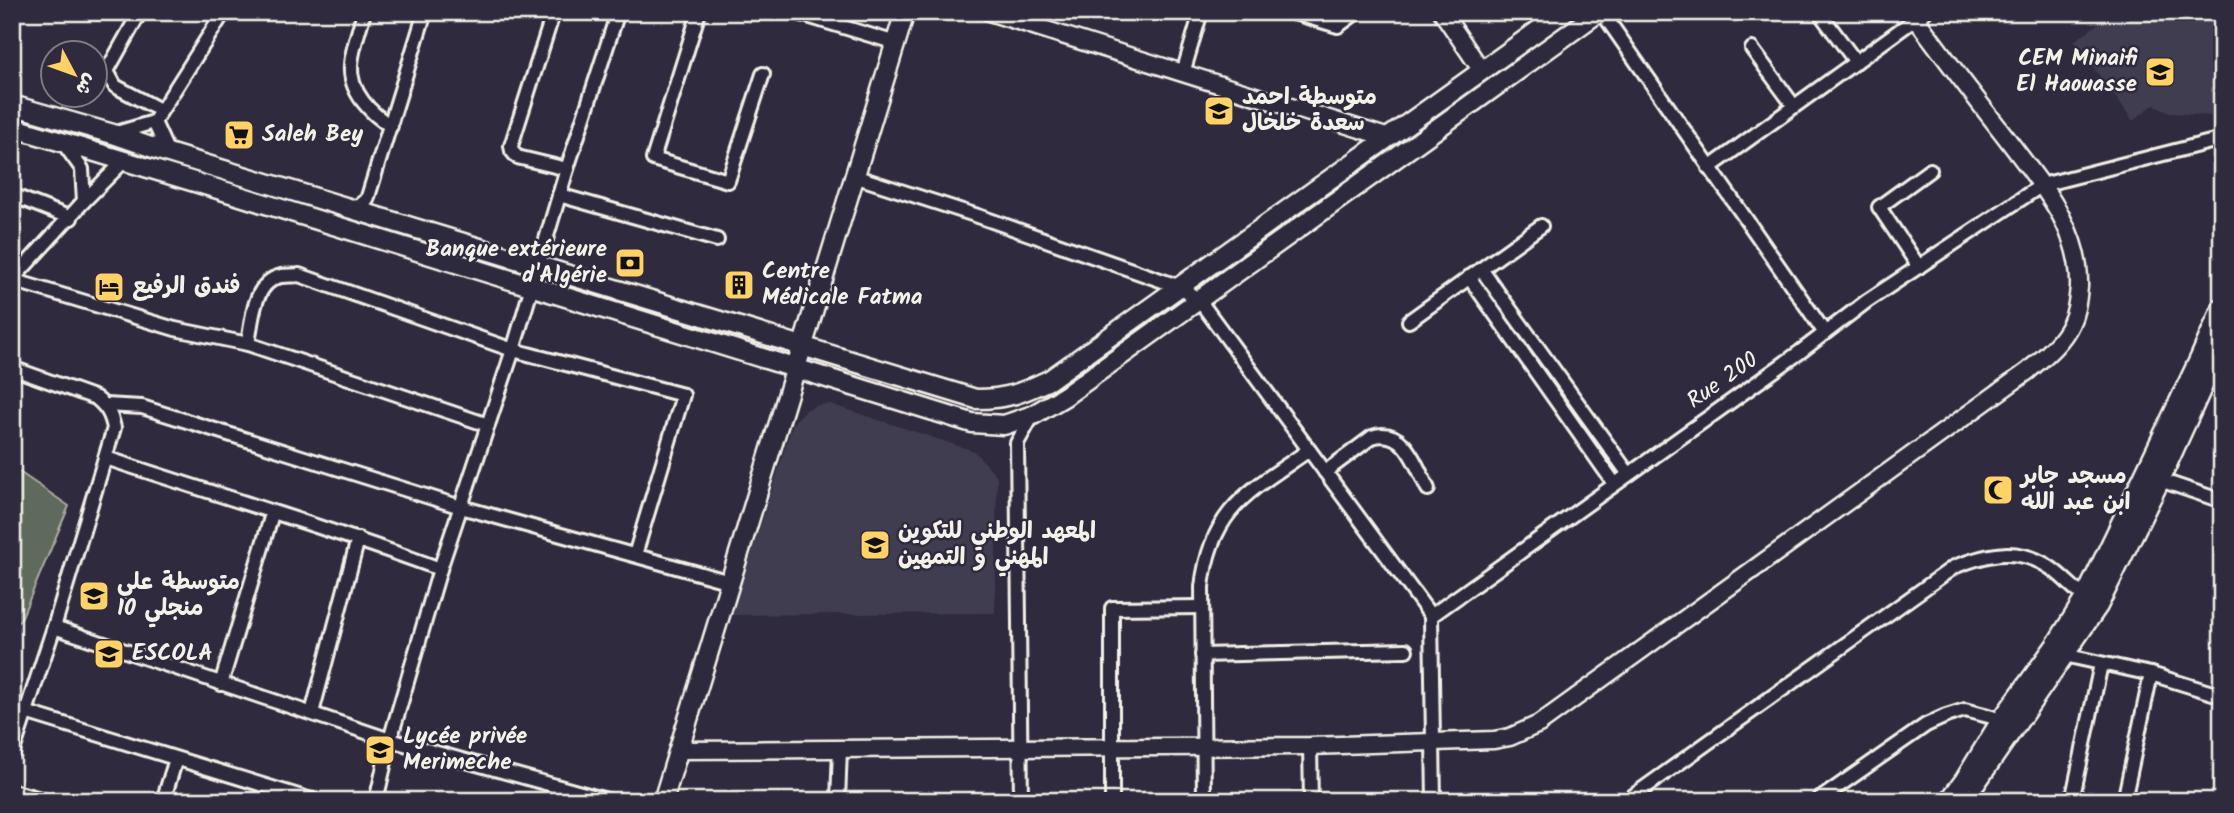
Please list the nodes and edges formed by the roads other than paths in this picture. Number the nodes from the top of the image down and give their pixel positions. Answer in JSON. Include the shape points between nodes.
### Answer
{"nodes":[{"id":1,"x":140,"y":12,"type":"edge"},
{"id":2,"x":224,"y":12,"type":"edge"},
{"id":3,"x":364,"y":12,"type":"edge"},
{"id":4,"x":425,"y":12,"type":"edge"},
{"id":5,"x":618,"y":12,"type":"edge"},
{"id":6,"x":699,"y":12,"type":"edge"},
{"id":7,"x":794,"y":12,"type":"edge"},
{"id":8,"x":905,"y":12,"type":"edge"},
{"id":9,"x":1201,"y":12,"type":"edge"},
{"id":10,"x":1292,"y":12,"type":"edge"},
{"id":11,"x":1357,"y":12,"type":"edge"},
{"id":12,"x":1442,"y":12,"type":"edge"},
{"id":13,"x":1564,"y":12,"type":"edge"},
{"id":14,"x":1600,"y":12,"type":"edge"},
{"id":15,"x":1819,"y":12,"type":"edge"},
{"id":16,"x":992,"y":13,"type":"edge"},
{"id":17,"x":1917,"y":14,"type":"edge"},
{"id":18,"x":551,"y":20,"type":"dead end"},
{"id":19,"x":896,"y":43,"type":"junction"},
{"id":20,"x":1752,"y":49,"type":"dead end"},
{"id":21,"x":1856,"y":62,"type":"junction"},
{"id":22,"x":1482,"y":71,"type":"junction"},
{"id":23,"x":1183,"y":73,"type":"junction"},
{"id":24,"x":763,"y":74,"type":"dead end"},
{"id":25,"x":12,"y":105,"type":"edge"},
{"id":26,"x":1794,"y":106,"type":"junction"},
{"id":27,"x":157,"y":116,"type":"junction"},
{"id":28,"x":391,"y":126,"type":"junction"},
{"id":29,"x":12,"y":127,"type":"edge"},
{"id":30,"x":113,"y":134,"type":"junction"},
{"id":31,"x":1389,"y":138,"type":"junction"},
{"id":32,"x":2222,"y":139,"type":"edge"},
{"id":33,"x":64,"y":144,"type":"junction"},
{"id":34,"x":168,"y":153,"type":"junction"},
{"id":35,"x":124,"y":162,"type":"junction"},
{"id":36,"x":1709,"y":168,"type":"junction"},
{"id":37,"x":567,"y":169,"type":"junction"},
{"id":38,"x":1930,"y":170,"type":"dead end"},
{"id":39,"x":854,"y":176,"type":"junction"},
{"id":40,"x":2042,"y":186,"type":"junction"},
{"id":41,"x":12,"y":195,"type":"edge"},
{"id":42,"x":559,"y":195,"type":"junction"},
{"id":43,"x":84,"y":201,"type":"junction"},
{"id":44,"x":360,"y":205,"type":"junction"},
{"id":45,"x":71,"y":218,"type":"junction"},
{"id":46,"x":1541,"y":226,"type":"dead end"},
{"id":47,"x":717,"y":240,"type":"dead end"},
{"id":48,"x":539,"y":265,"type":"junction"},
{"id":49,"x":1919,"y":267,"type":"junction"},
{"id":50,"x":1481,"y":269,"type":"junction"},
{"id":51,"x":1469,"y":277,"type":"junction"},
{"id":52,"x":531,"y":286,"type":"junction"},
{"id":53,"x":1180,"y":287,"type":"junction"},
{"id":54,"x":1199,"y":300,"type":"junction"},
{"id":55,"x":2222,"y":307,"type":"edge"},
{"id":56,"x":1409,"y":321,"type":"dead end"},
{"id":57,"x":1825,"y":333,"type":"junction"},
{"id":58,"x":248,"y":344,"type":"junction"},
{"id":59,"x":2222,"y":344,"type":"edge"},
{"id":60,"x":801,"y":346,"type":"junction"},
{"id":61,"x":513,"y":350,"type":"junction"},
{"id":62,"x":12,"y":368,"type":"edge"},
{"id":63,"x":796,"y":369,"type":"junction"},
{"id":64,"x":105,"y":405,"type":"junction"},
{"id":65,"x":1033,"y":415,"type":"junction"},
{"id":66,"x":488,"y":425,"type":"junction"},
{"id":67,"x":993,"y":425,"type":"junction"},
{"id":68,"x":1017,"y":443,"type":"junction"},
{"id":69,"x":1309,"y":450,"type":"junction"},
{"id":70,"x":106,"y":458,"type":"junction"},
{"id":71,"x":1325,"y":472,"type":"junction"},
{"id":72,"x":1628,"y":473,"type":"junction"},
{"id":73,"x":2160,"y":480,"type":"junction"},
{"id":74,"x":1614,"y":483,"type":"junction"},
{"id":75,"x":1428,"y":489,"type":"dead end"},
{"id":76,"x":2222,"y":501,"type":"edge"},
{"id":77,"x":461,"y":507,"type":"junction"},
{"id":78,"x":272,"y":513,"type":"junction"},
{"id":79,"x":358,"y":539,"type":"junction"},
{"id":80,"x":635,"y":555,"type":"junction"},
{"id":81,"x":440,"y":569,"type":"junction"},
{"id":82,"x":730,"y":582,"type":"junction"},
{"id":83,"x":2091,"y":602,"type":"junction"},
{"id":84,"x":1202,"y":607,"type":"junction"},
{"id":85,"x":1431,"y":615,"type":"junction"},
{"id":86,"x":54,"y":627,"type":"junction"},
{"id":87,"x":1406,"y":650,"type":"dead end"},
{"id":88,"x":1202,"y":655,"type":"junction"},
{"id":89,"x":2064,"y":655,"type":"junction"},
{"id":90,"x":2101,"y":664,"type":"junction"},
{"id":91,"x":2151,"y":674,"type":"junction"},
{"id":92,"x":221,"y":684,"type":"junction"},
{"id":93,"x":2222,"y":696,"type":"edge"},
{"id":94,"x":12,"y":708,"type":"edge"},
{"id":95,"x":27,"y":712,"type":"junction"},
{"id":96,"x":312,"y":713,"type":"junction"},
{"id":97,"x":2006,"y":726,"type":"junction"},
{"id":98,"x":390,"y":740,"type":"junction"},
{"id":99,"x":1432,"y":742,"type":"junction"},
{"id":100,"x":1203,"y":745,"type":"junction"},
{"id":101,"x":1112,"y":746,"type":"junction"},
{"id":102,"x":1310,"y":746,"type":"junction"},
{"id":103,"x":1021,"y":748,"type":"junction"},
{"id":104,"x":840,"y":749,"type":"junction"},
{"id":105,"x":678,"y":750,"type":"junction"},
{"id":106,"x":12,"y":754,"type":"edge"},
{"id":107,"x":176,"y":759,"type":"junction"},
{"id":108,"x":12,"y":791,"type":"edge"},
{"id":109,"x":2222,"y":794,"type":"edge"},
{"id":110,"x":47,"y":801,"type":"edge"},
{"id":111,"x":163,"y":801,"type":"edge"},
{"id":112,"x":315,"y":801,"type":"edge"},
{"id":113,"x":376,"y":801,"type":"edge"},
{"id":114,"x":610,"y":801,"type":"edge"},
{"id":115,"x":663,"y":801,"type":"edge"},
{"id":116,"x":838,"y":801,"type":"edge"},
{"id":117,"x":1021,"y":801,"type":"edge"},
{"id":118,"x":1112,"y":801,"type":"edge"},
{"id":119,"x":1204,"y":801,"type":"edge"},
{"id":120,"x":1311,"y":801,"type":"edge"},
{"id":121,"x":1434,"y":801,"type":"edge"},
{"id":122,"x":1626,"y":801,"type":"edge"},
{"id":123,"x":1817,"y":801,"type":"edge"},
{"id":124,"x":1949,"y":801,"type":"edge"},
{"id":125,"x":1964,"y":801,"type":"edge"},
{"id":126,"x":2070,"y":801,"type":"edge"},
{"id":127,"x":2124,"y":801,"type":"edge"},
{"id":128,"x":2220,"y":801,"type":"edge"}],
"edges":[{"from":1,"to":27,"type":"street","via":[[107,71],[116,86]]},
{"from":2,"to":27,"type":"street"},
{"from":3,"to":28,"type":"street","via":[[351,66],[353,82],[363,102]]},
{"from":4,"to":28,"type":"street"},
{"from":5,"to":37,"type":"street"},
{"from":6,"to":24,"type":"street","via":[[653,159],[728,181]]},
{"from":7,"to":19,"type":"street"},
{"from":8,"to":19,"type":"main road"},
{"from":9,"to":23,"type":"street"},
{"from":10,"to":11,"type":"street","via":[[1338,26]]},
{"from":12,"to":22,"type":"street"},
{"from":13,"to":22,"type":"main road"},
{"from":14,"to":36,"type":"street"},
{"from":14,"to":54,"type":"main road"},
{"from":15,"to":21,"type":"street"},
{"from":16,"to":23,"type":"street"},
{"from":17,"to":21,"type":"street"},
{"from":17,"to":40,"type":"street"},
{"from":18,"to":37,"type":"street","via":[[511,146],[517,156]]},
{"from":19,"to":39,"type":"main road"},
{"from":20,"to":26,"type":"street"},
{"from":21,"to":26,"type":"street"},
{"from":22,"to":31,"type":"main road"},
{"from":23,"to":31,"type":"street"},
{"from":25,"to":30,"type":"main road"},
{"from":26,"to":36,"type":"street"},
{"from":27,"to":30,"type":"street"},
{"from":27,"to":34,"type":"street"},
{"from":28,"to":44,"type":"street"},
{"from":29,"to":33,"type":"main road"},
{"from":30,"to":34,"type":"main road"},
{"from":31,"to":53,"type":"main road"},
{"from":32,"to":40,"type":"street","name":"Rue 200"},
{"from":33,"to":35,"type":"main road"},
{"from":33,"to":43,"type":"street","via":[[82,170]]},
{"from":34,"to":44,"type":"main road"},
{"from":35,"to":43,"type":"street"},
{"from":35,"to":52,"type":"main road"},
{"from":36,"to":57,"type":"street"},
{"from":37,"to":42,"type":"street"},
{"from":38,"to":49,"type":"street","via":[[1879,207]]},
{"from":39,"to":53,"type":"street"},
{"from":39,"to":60,"type":"main road"},
{"from":40,"to":49,"type":"street","name":"Rue 200"},
{"from":40,"to":99,"type":"street","via":[[2066,224],[2076,248],[2079,273],[2072,322],[2047,355],[1539,724],[1494,740]]},
{"from":41,"to":45,"type":"street"},
{"from":42,"to":47,"type":"street"},
{"from":42,"to":48,"type":"street"},
{"from":43,"to":45,"type":"street"},
{"from":44,"to":48,"type":"main road","via":[[377,216]]},
{"from":45,"to":58,"type":"street","via":[[12,280],[175,329]]},
{"from":46,"to":50,"type":"street"},
{"from":48,"to":52,"type":"street"},
{"from":48,"to":60,"type":"main road"},
{"from":49,"to":57,"type":"street","name":"Rue 200"},
{"from":50,"to":51,"type":"street"},
{"from":50,"to":72,"type":"street"},
{"from":51,"to":56,"type":"street"},
{"from":51,"to":74,"type":"street"},
{"from":52,"to":61,"type":"street"},
{"from":52,"to":63,"type":"main road"},
{"from":53,"to":54,"type":"street"},
{"from":53,"to":60,"type":"main road","via":[[1049,380],[1001,399],[976,398]]},
{"from":54,"to":65,"type":"main road"},
{"from":54,"to":69,"type":"street"},
{"from":55,"to":83,"type":"main road"},
{"from":57,"to":72,"type":"street","name":"Rue 200"},
{"from":58,"to":61,"type":"street","via":[[258,295],[268,282],[299,275]]},
{"from":58,"to":66,"type":"street"},
{"from":59,"to":73,"type":"main road"},
{"from":60,"to":63,"type":"main road"},
{"from":61,"to":66,"type":"street"},
{"from":61,"to":80,"type":"street","via":[[683,396]]},
{"from":62,"to":64,"type":"street"},
{"from":63,"to":67,"type":"main road","via":[[972,423]]},
{"from":63,"to":82,"type":"main road"},
{"from":64,"to":70,"type":"street","via":[[114,428]]},
{"from":64,"to":77,"type":"street","via":[[142,407]]},
{"from":65,"to":67,"type":"main road"},
{"from":65,"to":68,"type":"street"},
{"from":66,"to":77,"type":"street"},
{"from":67,"to":68,"type":"street"},
{"from":68,"to":103,"type":"street"},
{"from":69,"to":71,"type":"street"},
{"from":69,"to":84,"type":"street","via":[[1257,486],[1219,524],[1205,562]]},
{"from":70,"to":78,"type":"street"},
{"from":70,"to":86,"type":"street"},
{"from":71,"to":75,"type":"street","via":[[1372,437],[1389,435],[1406,446]]},
{"from":71,"to":85,"type":"street"},
{"from":72,"to":74,"type":"street","name":"Rue 200"},
{"from":73,"to":76,"type":"street"},
{"from":73,"to":83,"type":"main road"},
{"from":74,"to":85,"type":"street","name":"Rue 200"},
{"from":77,"to":80,"type":"street"},
{"from":77,"to":81,"type":"street"},
{"from":78,"to":79,"type":"street"},
{"from":78,"to":92,"type":"street"},
{"from":79,"to":81,"type":"street"},
{"from":79,"to":96,"type":"street"},
{"from":80,"to":82,"type":"street"},
{"from":81,"to":98,"type":"street"},
{"from":82,"to":105,"type":"main road"},
{"from":83,"to":89,"type":"main road"},
{"from":83,"to":97,"type":"main road","via":[[2055,646]]},
{"from":83,"to":122,"type":"street","via":[[2053,569],[2024,556],[1981,556],[1955,567]]},
{"from":84,"to":88,"type":"street"},
{"from":84,"to":101,"type":"street","via":[[1112,608]]},
{"from":85,"to":99,"type":"street"},
{"from":86,"to":92,"type":"street"},
{"from":86,"to":95,"type":"street"},
{"from":87,"to":88,"type":"street"},
{"from":88,"to":100,"type":"street"},
{"from":89,"to":90,"type":"street"},
{"from":89,"to":97,"type":"main road"},
{"from":90,"to":91,"type":"street"},
{"from":90,"to":126,"type":"street"},
{"from":91,"to":93,"type":"street"},
{"from":91,"to":127,"type":"street"},
{"from":92,"to":96,"type":"street"},
{"from":94,"to":95,"type":"street"},
{"from":95,"to":106,"type":"street"},
{"from":95,"to":107,"type":"street"},
{"from":96,"to":98,"type":"street"},
{"from":97,"to":123,"type":"street","via":[[1965,710],[1946,716]]},
{"from":97,"to":124,"type":"main road"},
{"from":97,"to":125,"type":"main road"},
{"from":98,"to":113,"type":"street"},
{"from":98,"to":114,"type":"street"},
{"from":99,"to":102,"type":"street"},
{"from":99,"to":121,"type":"street"},
{"from":100,"to":101,"type":"street"},
{"from":100,"to":102,"type":"street"},
{"from":100,"to":119,"type":"street"},
{"from":101,"to":103,"type":"street"},
{"from":101,"to":118,"type":"street"},
{"from":102,"to":120,"type":"street"},
{"from":103,"to":104,"type":"street"},
{"from":103,"to":117,"type":"street"},
{"from":104,"to":105,"type":"street"},
{"from":104,"to":116,"type":"street"},
{"from":105,"to":115,"type":"main road"},
{"from":107,"to":111,"type":"street"},
{"from":107,"to":112,"type":"street"},
{"from":108,"to":110,"type":"street"},
{"from":109,"to":128,"type":"street"},
{"from":125,"to":126,"type":"street"}]}
